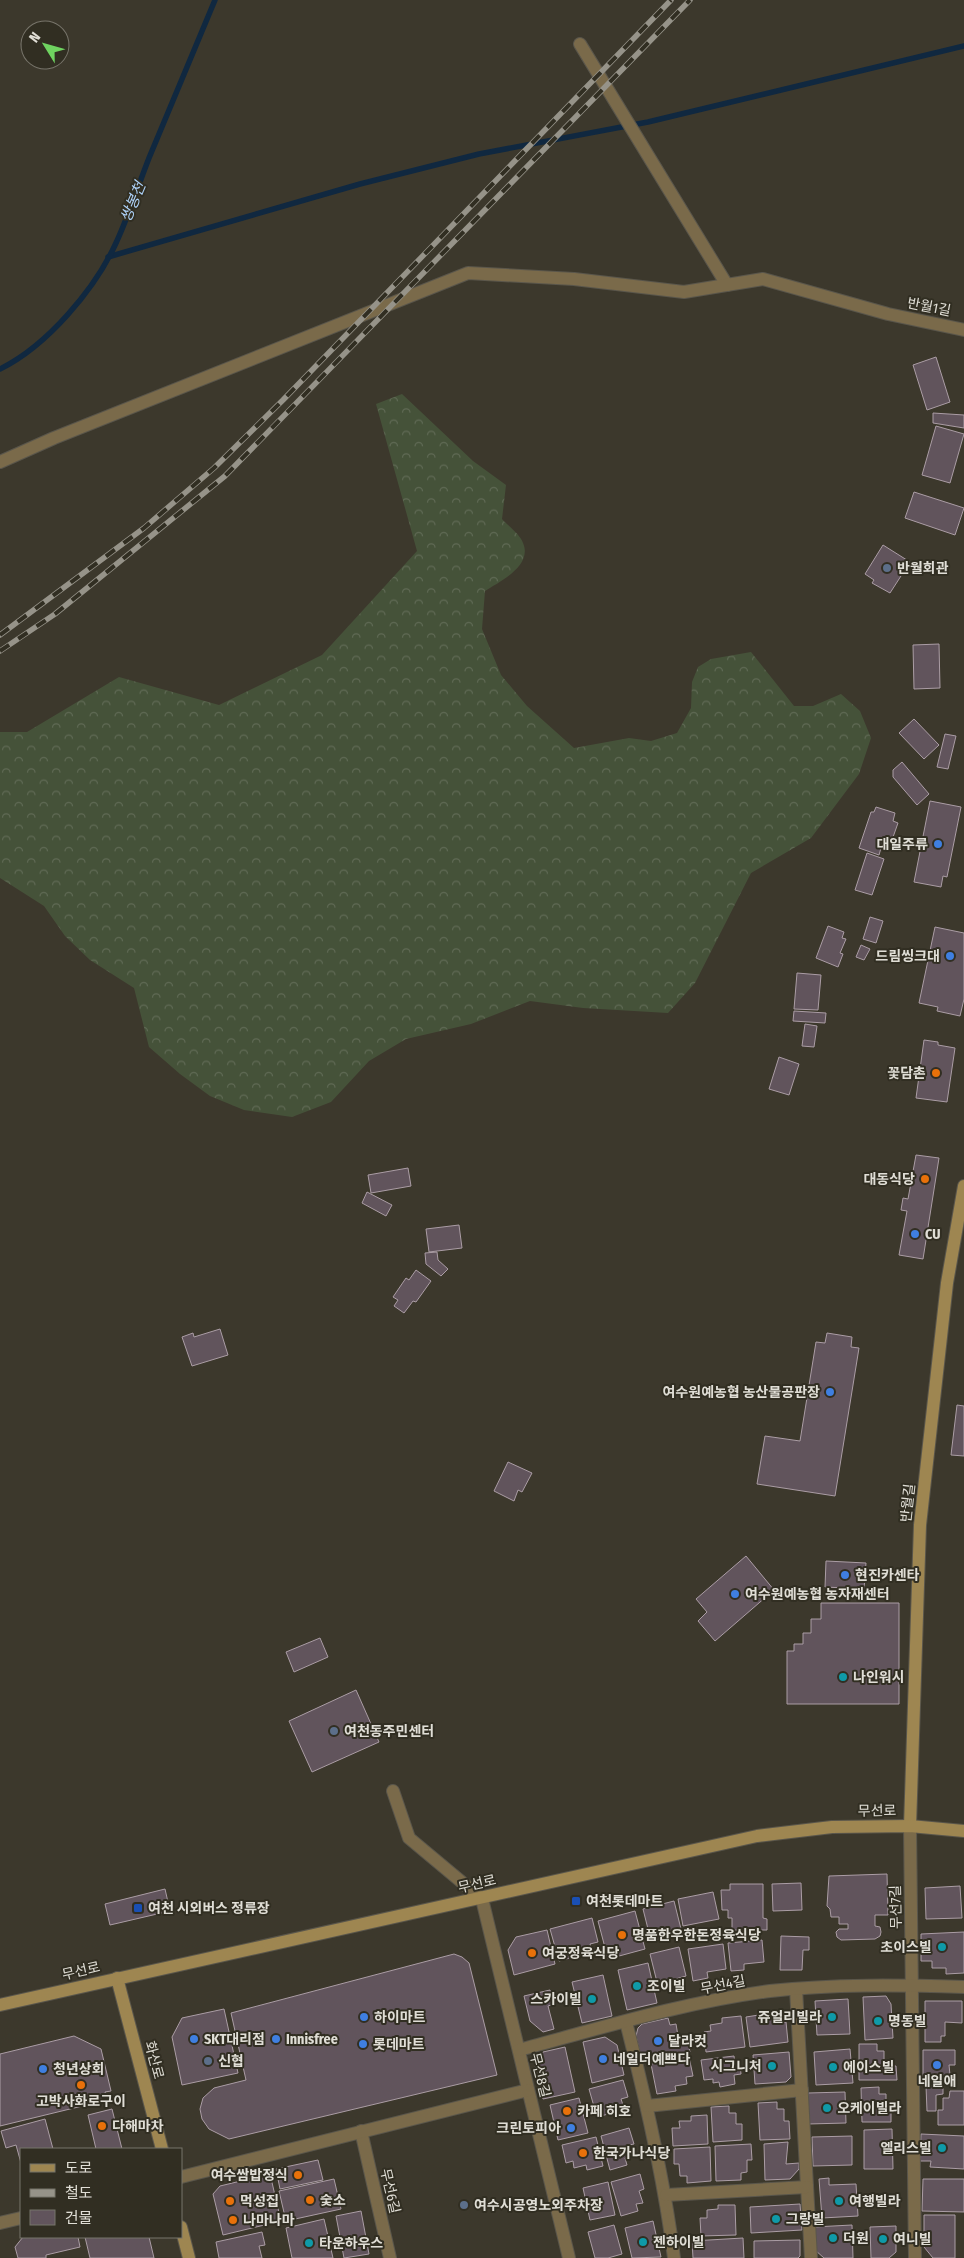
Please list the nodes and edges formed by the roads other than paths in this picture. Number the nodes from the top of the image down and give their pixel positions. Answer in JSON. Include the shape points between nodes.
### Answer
{"nodes":[{"id":1,"x":580,"y":44,"type":"dead end"},
{"id":2,"x":727,"y":285,"type":"junction"},
{"id":3,"x":964,"y":330,"type":"edge"},
{"id":4,"x":0,"y":462,"type":"edge"},
{"id":5,"x":964,"y":1186,"type":"edge"},
{"id":6,"x":394,"y":1791,"type":"dead end"},
{"id":7,"x":910,"y":1826,"type":"junction"},
{"id":8,"x":964,"y":1831,"type":"edge"},
{"id":9,"x":482,"y":1899,"type":"junction"},
{"id":10,"x":117,"y":1978,"type":"junction"},
{"id":11,"x":912,"y":1985,"type":"junction"},
{"id":12,"x":964,"y":1987,"type":"edge"},
{"id":13,"x":796,"y":1989,"type":"junction"},
{"id":14,"x":0,"y":2005,"type":"edge"},
{"id":15,"x":626,"y":2022,"type":"junction"},
{"id":16,"x":519,"y":2050,"type":"junction"},
{"id":17,"x":528,"y":2090,"type":"junction"},
{"id":18,"x":802,"y":2090,"type":"junction"},
{"id":19,"x":647,"y":2106,"type":"junction"},
{"id":20,"x":361,"y":2131,"type":"junction"},
{"id":21,"x":162,"y":2148,"type":"edge"},
{"id":22,"x":182,"y":2177,"type":"edge"},
{"id":23,"x":807,"y":2187,"type":"junction"},
{"id":24,"x":666,"y":2195,"type":"junction"},
{"id":25,"x":20,"y":2218,"type":"edge"},
{"id":26,"x":0,"y":2223,"type":"edge"},
{"id":27,"x":182,"y":2231,"type":"edge"},
{"id":28,"x":189,"y":2258,"type":"edge"},
{"id":29,"x":390,"y":2258,"type":"edge"},
{"id":30,"x":569,"y":2258,"type":"edge"},
{"id":31,"x":674,"y":2258,"type":"edge"},
{"id":32,"x":811,"y":2258,"type":"edge"},
{"id":33,"x":916,"y":2258,"type":"edge"}],
"edges":[{"from":1,"to":2,"type":"street"},
{"from":2,"to":3,"type":"street","name":"반월1길","via":[[763,279],[888,314]]},
{"from":2,"to":4,"type":"street","name":"반월1길","via":[[684,292],[468,273]]},
{"from":5,"to":7,"type":"street","name":"반월길","via":[[946,1283],[920,1526]]},
{"from":6,"to":9,"type":"street","via":[[409,1838]]},
{"from":7,"to":8,"type":"street","name":"무선로"},
{"from":7,"to":9,"type":"street","name":"무선로","via":[[832,1827],[757,1836]]},
{"from":7,"to":11,"type":"street","name":"무선7길"},
{"from":9,"to":10,"type":"street","name":"무선로"},
{"from":9,"to":16,"type":"street","name":"무선8길"},
{"from":10,"to":14,"type":"street","name":"무선로"},
{"from":10,"to":21,"type":"street","name":"화산로"},
{"from":11,"to":12,"type":"street","name":"무선4길"},
{"from":11,"to":13,"type":"street","name":"무선4길"},
{"from":11,"to":33,"type":"street","name":"무선7길"},
{"from":13,"to":15,"type":"street","name":"무선4길","via":[[717,2000]]},
{"from":13,"to":18,"type":"street"},
{"from":15,"to":16,"type":"street","name":"무선4길"},
{"from":15,"to":19,"type":"street"},
{"from":16,"to":17,"type":"street","name":"무선8길"},
{"from":17,"to":20,"type":"street"},
{"from":17,"to":30,"type":"street","name":"무선8길"},
{"from":18,"to":19,"type":"street"},
{"from":18,"to":23,"type":"street"},
{"from":19,"to":24,"type":"street"},
{"from":20,"to":22,"type":"street"},
{"from":20,"to":29,"type":"street","name":"무선6길"},
{"from":23,"to":24,"type":"street"},
{"from":23,"to":32,"type":"street"},
{"from":24,"to":31,"type":"street"},
{"from":25,"to":26,"type":"street"},
{"from":27,"to":28,"type":"street"}]}
